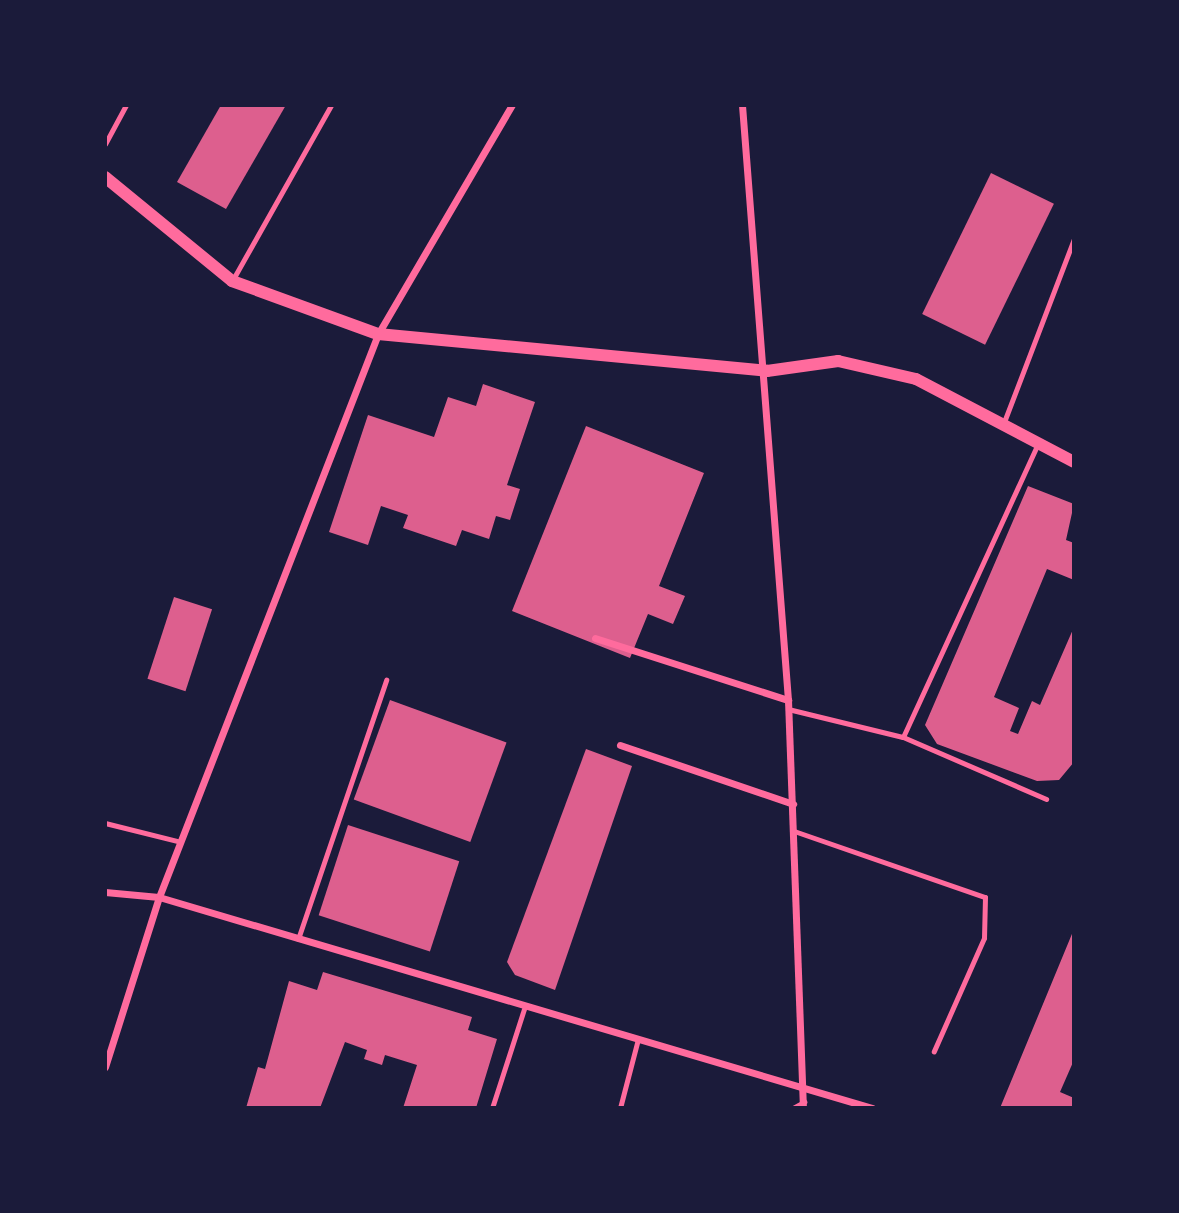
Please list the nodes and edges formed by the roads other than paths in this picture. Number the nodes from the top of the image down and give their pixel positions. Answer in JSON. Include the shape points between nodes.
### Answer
{"nodes":[{"id":1,"x":126,"y":105,"type":"edge"},
{"id":2,"x":331,"y":105,"type":"edge"},
{"id":3,"x":512,"y":105,"type":"edge"},
{"id":4,"x":742,"y":105,"type":"edge"},
{"id":5,"x":105,"y":144,"type":"edge"},
{"id":6,"x":105,"y":177,"type":"edge"},
{"id":7,"x":1074,"y":239,"type":"edge"},
{"id":8,"x":232,"y":281,"type":"junction"},
{"id":9,"x":378,"y":334,"type":"junction"},
{"id":10,"x":767,"y":371,"type":"junction"},
{"id":11,"x":1004,"y":422,"type":"junction"},
{"id":12,"x":1040,"y":442,"type":"junction"},
{"id":13,"x":1074,"y":462,"type":"edge"},
{"id":14,"x":595,"y":638,"type":"dead end"},
{"id":15,"x":386,"y":680,"type":"dead end"},
{"id":16,"x":788,"y":705,"type":"junction"},
{"id":17,"x":903,"y":737,"type":"junction"},
{"id":18,"x":620,"y":745,"type":"dead end"},
{"id":19,"x":1046,"y":799,"type":"dead end"},
{"id":20,"x":793,"y":804,"type":"junction"},
{"id":21,"x":105,"y":823,"type":"edge"},
{"id":22,"x":794,"y":831,"type":"junction"},
{"id":23,"x":181,"y":842,"type":"junction"},
{"id":24,"x":105,"y":892,"type":"edge"},
{"id":25,"x":159,"y":897,"type":"junction"},
{"id":26,"x":298,"y":941,"type":"junction"},
{"id":27,"x":524,"y":1009,"type":"junction"},
{"id":28,"x":638,"y":1040,"type":"junction"},
{"id":29,"x":934,"y":1051,"type":"dead end"},
{"id":30,"x":105,"y":1067,"type":"edge"},
{"id":31,"x":806,"y":1084,"type":"junction"},
{"id":32,"x":803,"y":1105,"type":"edge"},
{"id":33,"x":492,"y":1108,"type":"edge"},
{"id":34,"x":620,"y":1108,"type":"edge"},
{"id":35,"x":793,"y":1108,"type":"edge"},
{"id":36,"x":872,"y":1108,"type":"edge"}],
"edges":[{"from":1,"to":5,"type":"lane"},
{"from":2,"to":8,"type":"lane"},
{"from":3,"to":9,"type":"street"},
{"from":4,"to":10,"type":"street"},
{"from":6,"to":8,"type":"street"},
{"from":7,"to":11,"type":"lane"},
{"from":8,"to":9,"type":"street"},
{"from":9,"to":10,"type":"street"},
{"from":9,"to":23,"type":"street"},
{"from":10,"to":11,"type":"street","via":[[838,361],[916,379]]},
{"from":10,"to":16,"type":"street"},
{"from":11,"to":12,"type":"street"},
{"from":12,"to":13,"type":"street"},
{"from":12,"to":17,"type":"lane"},
{"from":14,"to":16,"type":"street"},
{"from":15,"to":26,"type":"lane"},
{"from":16,"to":17,"type":"lane"},
{"from":16,"to":20,"type":"street"},
{"from":17,"to":19,"type":"lane"},
{"from":18,"to":20,"type":"street"},
{"from":20,"to":22,"type":"street"},
{"from":21,"to":23,"type":"lane"},
{"from":22,"to":29,"type":"lane","via":[[985,897],[984,938]]},
{"from":22,"to":31,"type":"street"},
{"from":23,"to":25,"type":"street"},
{"from":24,"to":25,"type":"street"},
{"from":25,"to":26,"type":"street"},
{"from":25,"to":30,"type":"street"},
{"from":26,"to":27,"type":"street"},
{"from":27,"to":28,"type":"street"},
{"from":27,"to":33,"type":"lane"},
{"from":28,"to":31,"type":"street"},
{"from":28,"to":34,"type":"lane"},
{"from":31,"to":32,"type":"street"},
{"from":31,"to":36,"type":"street"},
{"from":32,"to":35,"type":"lane"}]}
